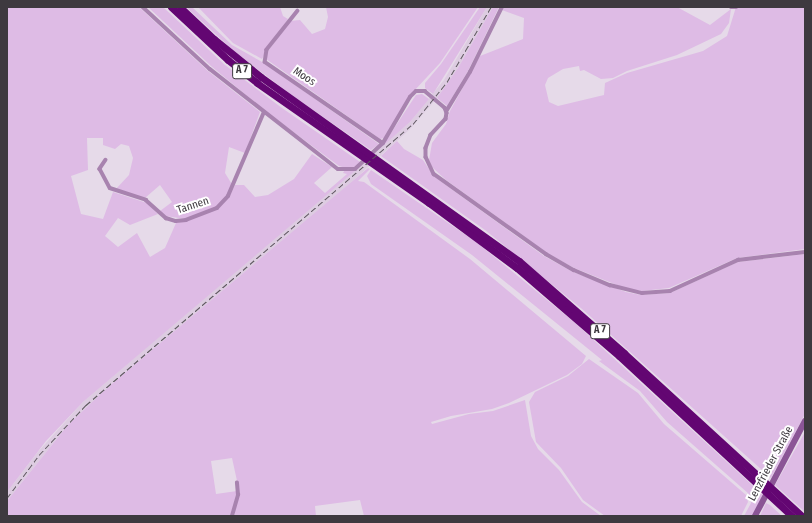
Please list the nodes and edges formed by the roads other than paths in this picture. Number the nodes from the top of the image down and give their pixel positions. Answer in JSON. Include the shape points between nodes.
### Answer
{"nodes":[{"id":1,"x":142,"y":7,"type":"edge"},
{"id":2,"x":171,"y":7,"type":"edge"},
{"id":3,"x":180,"y":7,"type":"edge"},
{"id":4,"x":502,"y":7,"type":"edge"},
{"id":5,"x":732,"y":7,"type":"edge"},
{"id":6,"x":736,"y":7,"type":"edge"},
{"id":7,"x":298,"y":11,"type":"dead end"},
{"id":8,"x":447,"y":110,"type":"junction"},
{"id":9,"x":264,"y":112,"type":"junction"},
{"id":10,"x":383,"y":143,"type":"junction"},
{"id":11,"x":359,"y":151,"type":"junction"},
{"id":12,"x":106,"y":160,"type":"dead end"},
{"id":13,"x":382,"y":166,"type":"junction"},
{"id":14,"x":805,"y":252,"type":"edge"},
{"id":15,"x":805,"y":421,"type":"edge"},
{"id":16,"x":237,"y":483,"type":"dead end"},
{"id":17,"x":757,"y":513,"type":"edge"},
{"id":18,"x":232,"y":516,"type":"edge"},
{"id":19,"x":792,"y":516,"type":"edge"},
{"id":20,"x":802,"y":516,"type":"edge"}],
"edges":[{"from":1,"to":9,"type":"street","via":[[210,69]]},
{"from":2,"to":11,"type":"highway","number":"A 7","via":[[234,65]]},
{"from":3,"to":11,"type":"highway","number":"A 7","via":[[238,60]]},
{"from":4,"to":8,"type":"street","via":[[470,72]]},
{"from":5,"to":6,"type":"street"},
{"from":7,"to":10,"type":"street","name":"Moos","via":[[267,50],[265,62]]},
{"from":8,"to":10,"type":"street","via":[[425,91],[416,91]]},
{"from":8,"to":14,"type":"street","via":[[446,119],[431,135],[426,148],[426,157],[434,174],[546,254],[574,270],[603,282],[642,293],[663,292],[679,288],[738,260]]},
{"from":9,"to":10,"type":"street","via":[[338,169],[354,168]]},
{"from":9,"to":12,"type":"street","name":"Tannen","via":[[228,196],[217,208],[186,220],[166,218],[146,200],[110,188],[100,169]]},
{"from":11,"to":13,"type":"highway","number":"A 7"},
{"from":13,"to":19,"type":"highway","number":"A 7","via":[[478,238],[552,298]]},
{"from":13,"to":20,"type":"highway","number":"A 7","via":[[530,271],[619,348]]},
{"from":15,"to":17,"type":"street","name":"Lenzfrieder Straße"},
{"from":16,"to":18,"type":"street","via":[[238,495]]}]}
